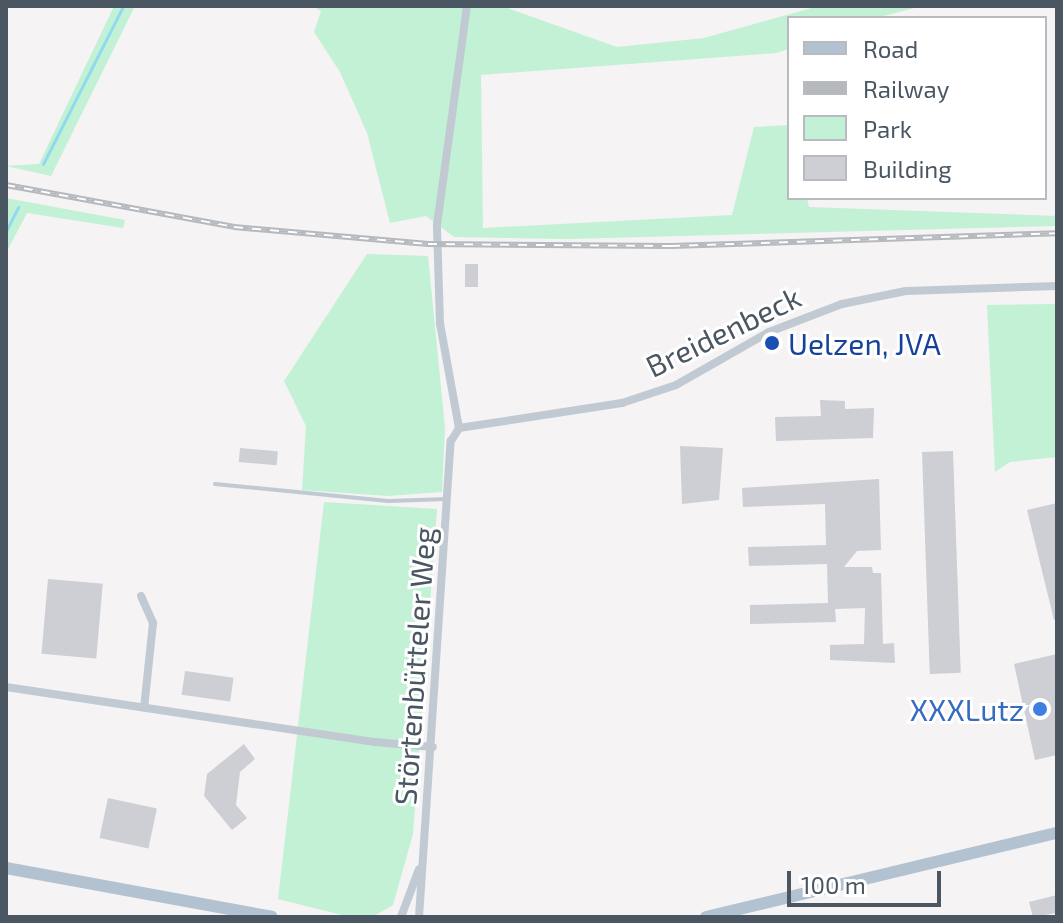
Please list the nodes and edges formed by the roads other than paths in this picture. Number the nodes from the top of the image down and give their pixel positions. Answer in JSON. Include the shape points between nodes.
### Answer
{"nodes":[{"id":1,"x":467,"y":6,"type":"edge"},
{"id":2,"x":1057,"y":286,"type":"edge"},
{"id":3,"x":459,"y":428,"type":"junction"},
{"id":4,"x":215,"y":484,"type":"dead end"},
{"id":5,"x":449,"y":499,"type":"junction"},
{"id":6,"x":141,"y":596,"type":"dead end"},
{"id":7,"x":6,"y":687,"type":"edge"},
{"id":8,"x":144,"y":708,"type":"junction"},
{"id":9,"x":433,"y":747,"type":"junction"},
{"id":10,"x":1057,"y":833,"type":"edge"},
{"id":11,"x":427,"y":837,"type":"junction"},
{"id":12,"x":6,"y":868,"type":"edge"},
{"id":13,"x":272,"y":917,"type":"edge"},
{"id":14,"x":401,"y":917,"type":"edge"},
{"id":15,"x":419,"y":917,"type":"edge"},
{"id":16,"x":706,"y":917,"type":"edge"}],
"edges":[{"from":1,"to":3,"type":"street","name":"Störtenbütteler Weg","via":[[437,225],[440,323]]},
{"from":2,"to":3,"type":"street","name":"Breidenbeck","via":[[906,291],[857,300],[809,314],[676,385],[622,403]]},
{"from":3,"to":5,"type":"street","name":"Störtenbütteler Weg","via":[[451,441]]},
{"from":4,"to":5,"type":"lane","name":"Störtenbütteler Weg","via":[[388,501]]},
{"from":5,"to":9,"type":"street","name":"Störtenbütteler Weg"},
{"from":6,"to":8,"type":"street","via":[[153,623]]},
{"from":7,"to":8,"type":"street"},
{"from":8,"to":9,"type":"street"},
{"from":9,"to":11,"type":"street","name":"Störtenbütteler Weg"},
{"from":10,"to":16,"type":"main road"},
{"from":11,"to":14,"type":"street","name":"Störtenbütteler Weg"},
{"from":11,"to":15,"type":"street","name":"Störtenbütteler Weg"},
{"from":12,"to":13,"type":"main road"}]}
